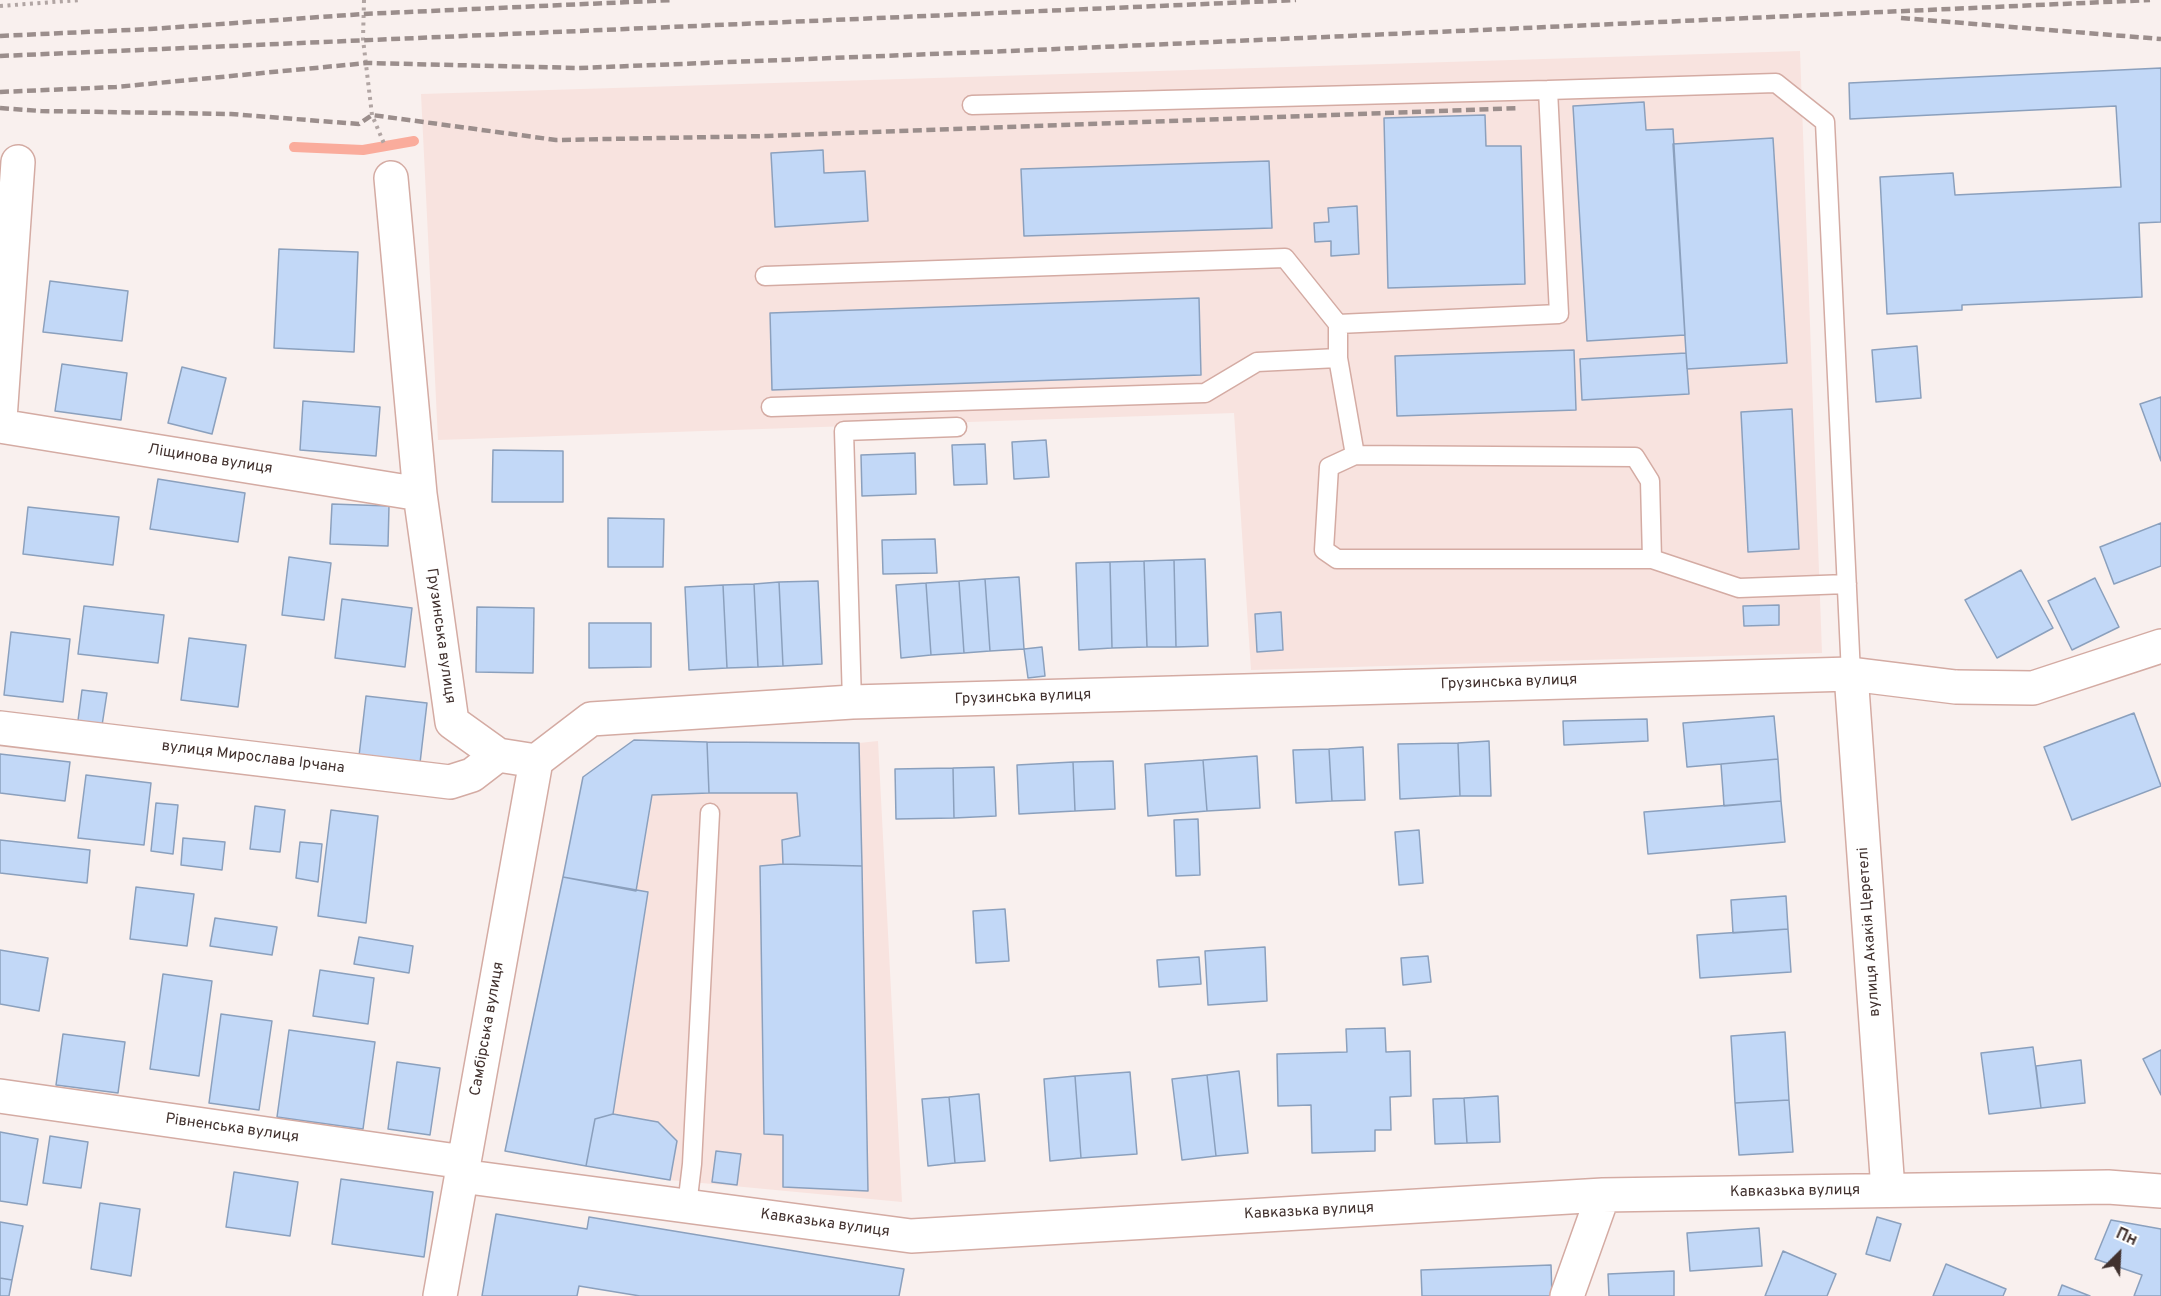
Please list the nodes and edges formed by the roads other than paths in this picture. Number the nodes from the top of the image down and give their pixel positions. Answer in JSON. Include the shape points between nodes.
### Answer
{"nodes":[{"id":1,"x":1548,"y":90,"type":"junction"},
{"id":2,"x":972,"y":105,"type":"dead end"},
{"id":3,"x":18,"y":162,"type":"dead end"},
{"id":4,"x":391,"y":178,"type":"dead end"},
{"id":5,"x":765,"y":276,"type":"dead end"},
{"id":6,"x":1338,"y":324,"type":"junction"},
{"id":7,"x":1338,"y":358,"type":"junction"},
{"id":8,"x":771,"y":407,"type":"dead end"},
{"id":9,"x":0,"y":419,"type":"edge"},
{"id":10,"x":0,"y":426,"type":"edge"},
{"id":11,"x":957,"y":427,"type":"dead end"},
{"id":12,"x":1354,"y":455,"type":"junction"},
{"id":13,"x":420,"y":494,"type":"junction"},
{"id":14,"x":1652,"y":559,"type":"junction"},
{"id":15,"x":1847,"y":584,"type":"junction"},
{"id":16,"x":2161,"y":646,"type":"edge"},
{"id":17,"x":1851,"y":674,"type":"junction"},
{"id":18,"x":852,"y":702,"type":"junction"},
{"id":19,"x":0,"y":728,"type":"edge"},
{"id":20,"x":498,"y":755,"type":"junction"},
{"id":21,"x":536,"y":761,"type":"junction"},
{"id":22,"x":710,"y":813,"type":"dead end"},
{"id":23,"x":0,"y":1096,"type":"edge"},
{"id":24,"x":463,"y":1169,"type":"junction"},
{"id":25,"x":1888,"y":1190,"type":"junction"},
{"id":26,"x":2161,"y":1191,"type":"edge"},
{"id":27,"x":1604,"y":1195,"type":"junction"},
{"id":28,"x":687,"y":1206,"type":"junction"},
{"id":29,"x":440,"y":1296,"type":"edge"},
{"id":30,"x":1567,"y":1296,"type":"edge"}],
"edges":[{"from":1,"to":2,"type":"lane"},
{"from":1,"to":6,"type":"lane","via":[[1559,314]]},
{"from":1,"to":15,"type":"lane","via":[[1776,83],[1825,122]]},
{"from":3,"to":9,"type":"street"},
{"from":4,"to":13,"type":"street","name":"Грузинська вулиця"},
{"from":5,"to":6,"type":"lane","via":[[1285,258]]},
{"from":6,"to":7,"type":"lane"},
{"from":7,"to":8,"type":"lane","via":[[1257,362],[1204,393]]},
{"from":7,"to":12,"type":"lane"},
{"from":10,"to":13,"type":"street","name":"Ліщинова вулиця"},
{"from":11,"to":18,"type":"lane","via":[[844,431]]},
{"from":12,"to":14,"type":"lane","via":[[1635,457],[1650,481]]},
{"from":12,"to":14,"type":"lane","via":[[1329,467],[1324,550],[1337,559]]},
{"from":13,"to":20,"type":"street","name":"Грузинська вулиця","via":[[452,722]]},
{"from":14,"to":15,"type":"lane","via":[[1739,588]]},
{"from":15,"to":17,"type":"lane"},
{"from":16,"to":17,"type":"street","name":"Грузинська вулиця","via":[[2033,688],[1956,687]]},
{"from":17,"to":18,"type":"street","name":"Грузинська вулиця"},
{"from":17,"to":25,"type":"street","name":"вулиця Акакія Церетелі"},
{"from":18,"to":21,"type":"street","name":"Грузинська вулиця","via":[[591,719]]},
{"from":19,"to":20,"type":"street","name":"вулиця Мирослава Ірчана","via":[[450,782],[472,775]]},
{"from":20,"to":21,"type":"street","name":"Грузинська вулиця"},
{"from":21,"to":24,"type":"street","name":"Самбірська вулиця"},
{"from":22,"to":28,"type":"lane"},
{"from":23,"to":24,"type":"street","name":"Рівненська вулиця"},
{"from":24,"to":28,"type":"street","name":"Кавказька вулиця"},
{"from":24,"to":29,"type":"street","name":"Самбірська вулиця"},
{"from":25,"to":26,"type":"street","name":"Кавказька вулиця","via":[[2108,1187]]},
{"from":25,"to":27,"type":"street","name":"Кавказька вулиця"},
{"from":27,"to":28,"type":"street","name":"Кавказька вулиця","via":[[911,1236]]},
{"from":27,"to":30,"type":"street"}]}
